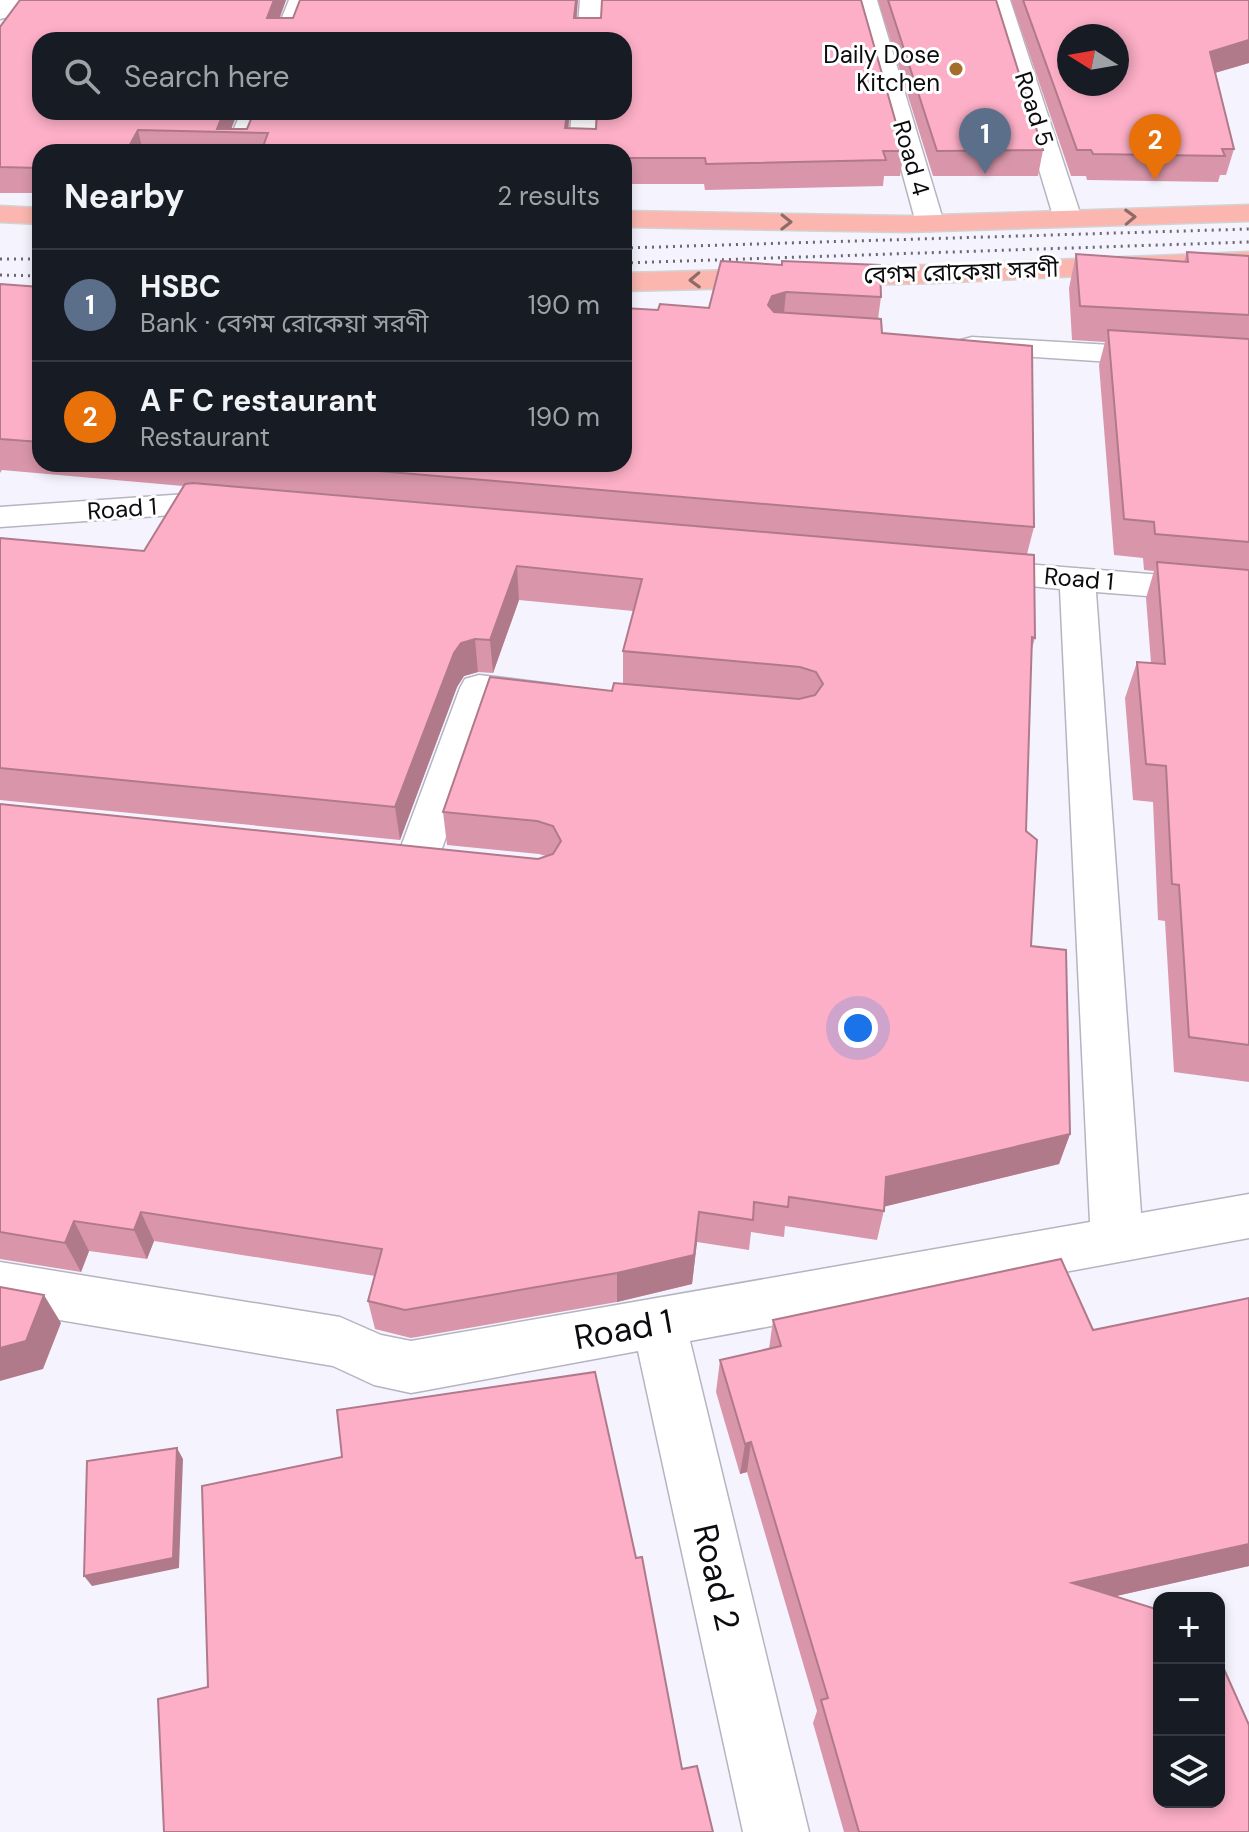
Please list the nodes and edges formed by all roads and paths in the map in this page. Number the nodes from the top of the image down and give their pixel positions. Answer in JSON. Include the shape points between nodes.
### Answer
{"nodes":[{"id":1,"x":9,"y":0,"type":"edge"},
{"id":2,"x":300,"y":0,"type":"edge"},
{"id":3,"x":591,"y":0,"type":"edge"},
{"id":4,"x":866,"y":0,"type":"edge"},
{"id":5,"x":999,"y":0,"type":"edge"},
{"id":6,"x":0,"y":12,"type":"edge"},
{"id":7,"x":287,"y":32,"type":"edge"},
{"id":8,"x":589,"y":32,"type":"edge"},
{"id":9,"x":250,"y":120,"type":"edge"},
{"id":10,"x":583,"y":120,"type":"edge"},
{"id":11,"x":240,"y":144,"type":"edge"},
{"id":12,"x":582,"y":144,"type":"edge"},
{"id":13,"x":1249,"y":213,"type":"edge"},
{"id":14,"x":0,"y":214,"type":"edge"},
{"id":15,"x":32,"y":216,"type":"edge"},
{"id":16,"x":632,"y":219,"type":"edge"},
{"id":17,"x":1068,"y":219,"type":"junction"},
{"id":18,"x":930,"y":223,"type":"junction"},
{"id":19,"x":1249,"y":260,"type":"edge"},
{"id":20,"x":632,"y":282,"type":"edge"},
{"id":21,"x":939,"y":344,"type":"edge"},
{"id":22,"x":1249,"y":362,"type":"edge"},
{"id":23,"x":264,"y":509,"type":"edge"},
{"id":24,"x":0,"y":517,"type":"edge"},
{"id":25,"x":949,"y":568,"type":"edge"},
{"id":26,"x":1077,"y":579,"type":"junction"},
{"id":27,"x":1249,"y":593,"type":"edge"},
{"id":28,"x":574,"y":696,"type":"edge"},
{"id":29,"x":463,"y":865,"type":"edge"},
{"id":30,"x":1249,"y":1216,"type":"edge"},
{"id":31,"x":1117,"y":1240,"type":"junction"},
{"id":32,"x":0,"y":1286,"type":"edge"},
{"id":33,"x":659,"y":1323,"type":"junction"},
{"id":34,"x":776,"y":1832,"type":"edge"}],
"edges":[{"from":1,"to":6,"type":"street"},
{"from":2,"to":7,"type":"street"},
{"from":3,"to":8,"type":"street"},
{"from":4,"to":18,"type":"street","name":"Road 4"},
{"from":5,"to":17,"type":"street","name":"Road 5"},
{"from":9,"to":11,"type":"street"},
{"from":10,"to":12,"type":"street"},
{"from":17,"to":13,"type":"main road","name":"বেগম রোকেয়া সরণী","one_way":true},
{"from":14,"to":15,"type":"main road"},
{"from":16,"to":18,"type":"main road","name":"বেগম রোকেয়া সরণী","one_way":true},
{"from":17,"to":18,"type":"main road","name":"বেগম রোকেয়া সরণী"},
{"from":19,"to":20,"type":"main road","name":"বেগম রোকেয়া সরণী","one_way":true},
{"from":21,"to":22,"type":"street"},
{"from":23,"to":24,"type":"street","name":"Road 1","via":[[201,503]]},
{"from":25,"to":26,"type":"street","name":"Road 1"},
{"from":26,"to":27,"type":"street","name":"Road 1"},
{"from":26,"to":31,"type":"street"},
{"from":28,"to":29,"type":"street","via":[[479,688],[401,858]]},
{"from":30,"to":31,"type":"street","name":"Road 1"},
{"from":31,"to":33,"type":"street","name":"Road 1"},
{"from":32,"to":33,"type":"street","name":"Road 1","via":[[340,1342],[374,1359],[411,1367]]},
{"from":33,"to":34,"type":"street","name":"Road 2"}]}
